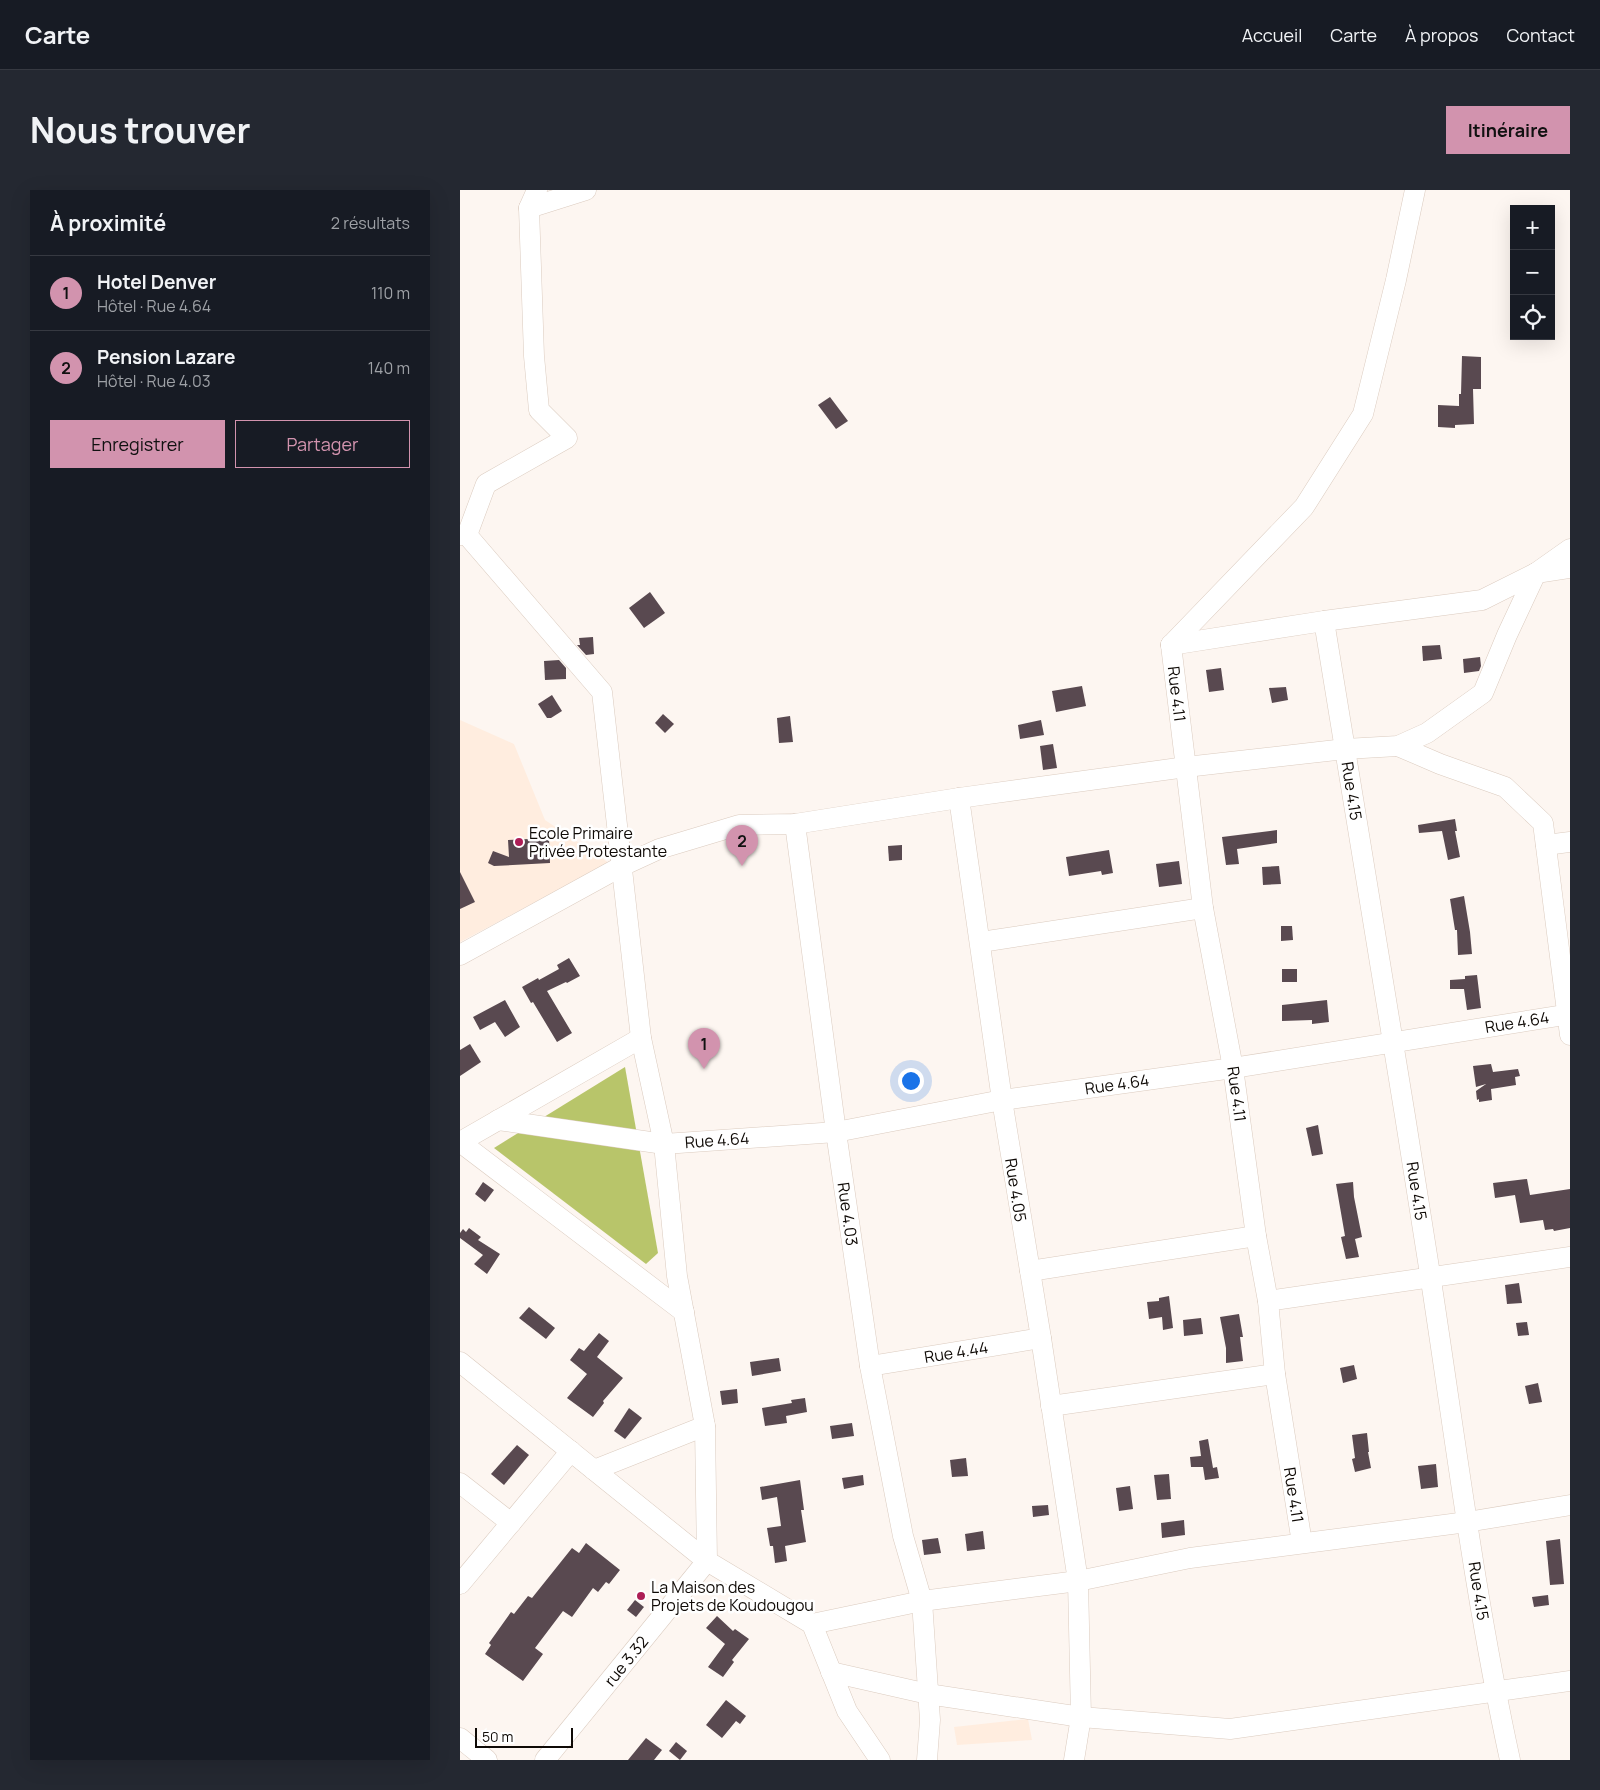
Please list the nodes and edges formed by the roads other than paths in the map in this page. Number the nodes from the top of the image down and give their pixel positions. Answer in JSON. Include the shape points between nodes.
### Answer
{"nodes":[{"id":1,"x":537,"y":190,"type":"edge"},
{"id":2,"x":586,"y":190,"type":"edge"},
{"id":3,"x":1415,"y":190,"type":"edge"},
{"id":4,"x":530,"y":208,"type":"junction"},
{"id":5,"x":464,"y":535,"type":"edge"},
{"id":6,"x":1570,"y":549,"type":"edge"},
{"id":7,"x":1570,"y":568,"type":"edge"},
{"id":8,"x":1536,"y":573,"type":"junction"},
{"id":9,"x":1324,"y":621,"type":"junction"},
{"id":10,"x":1171,"y":645,"type":"junction"},
{"id":11,"x":1398,"y":746,"type":"junction"},
{"id":12,"x":1345,"y":749,"type":"junction"},
{"id":13,"x":1186,"y":767,"type":"junction"},
{"id":14,"x":959,"y":798,"type":"junction"},
{"id":15,"x":795,"y":824,"type":"junction"},
{"id":16,"x":1570,"y":842,"type":"edge"},
{"id":17,"x":1546,"y":845,"type":"junction"},
{"id":18,"x":622,"y":866,"type":"junction"},
{"id":19,"x":1203,"y":908,"type":"junction"},
{"id":20,"x":981,"y":942,"type":"junction"},
{"id":21,"x":460,"y":955,"type":"edge"},
{"id":22,"x":1569,"y":1015,"type":"edge"},
{"id":23,"x":1570,"y":1035,"type":"edge"},
{"id":24,"x":641,"y":1038,"type":"junction"},
{"id":25,"x":1394,"y":1041,"type":"junction"},
{"id":26,"x":1233,"y":1068,"type":"junction"},
{"id":27,"x":1002,"y":1100,"type":"junction"},
{"id":28,"x":498,"y":1120,"type":"junction"},
{"id":29,"x":836,"y":1132,"type":"junction"},
{"id":30,"x":460,"y":1142,"type":"edge"},
{"id":31,"x":664,"y":1144,"type":"junction"},
{"id":32,"x":1256,"y":1236,"type":"junction"},
{"id":33,"x":1570,"y":1257,"type":"edge"},
{"id":34,"x":1030,"y":1271,"type":"junction"},
{"id":35,"x":1430,"y":1278,"type":"junction"},
{"id":36,"x":1268,"y":1301,"type":"junction"},
{"id":37,"x":684,"y":1312,"type":"junction"},
{"id":38,"x":1041,"y":1338,"type":"junction"},
{"id":39,"x":460,"y":1362,"type":"edge"},
{"id":40,"x":870,"y":1366,"type":"junction"},
{"id":41,"x":1275,"y":1374,"type":"junction"},
{"id":42,"x":1050,"y":1406,"type":"junction"},
{"id":43,"x":705,"y":1426,"type":"junction"},
{"id":44,"x":571,"y":1451,"type":"junction"},
{"id":45,"x":594,"y":1470,"type":"junction"},
{"id":46,"x":460,"y":1483,"type":"edge"},
{"id":47,"x":1570,"y":1505,"type":"edge"},
{"id":48,"x":1467,"y":1522,"type":"junction"},
{"id":49,"x":511,"y":1523,"type":"junction"},
{"id":50,"x":1302,"y":1543,"type":"junction"},
{"id":51,"x":707,"y":1561,"type":"junction"},
{"id":52,"x":1078,"y":1581,"type":"junction"},
{"id":53,"x":460,"y":1584,"type":"edge"},
{"id":54,"x":922,"y":1601,"type":"junction"},
{"id":55,"x":812,"y":1624,"type":"junction"},
{"id":56,"x":832,"y":1672,"type":"junction"},
{"id":57,"x":1570,"y":1681,"type":"edge"},
{"id":58,"x":1495,"y":1693,"type":"junction"},
{"id":59,"x":928,"y":1694,"type":"junction"},
{"id":60,"x":1081,"y":1717,"type":"junction"},
{"id":61,"x":460,"y":1738,"type":"edge"},
{"id":62,"x":487,"y":1760,"type":"edge"},
{"id":63,"x":545,"y":1760,"type":"edge"},
{"id":64,"x":880,"y":1760,"type":"edge"},
{"id":65,"x":927,"y":1760,"type":"edge"},
{"id":66,"x":1074,"y":1760,"type":"edge"},
{"id":67,"x":1510,"y":1760,"type":"edge"}],
"edges":[{"from":1,"to":4,"type":"street"},
{"from":2,"to":4,"type":"street"},
{"from":3,"to":10,"type":"street","via":[[1363,414],[1304,507]]},
{"from":4,"to":5,"type":"street","via":[[534,356],[539,410],[567,438],[486,484]]},
{"from":5,"to":18,"type":"street","via":[[602,692]]},
{"from":6,"to":8,"type":"street"},
{"from":7,"to":8,"type":"street"},
{"from":8,"to":9,"type":"street","via":[[1482,600]]},
{"from":8,"to":11,"type":"street","via":[[1483,693],[1427,732]]},
{"from":9,"to":10,"type":"street"},
{"from":9,"to":12,"type":"street","name":"Rue 4.15"},
{"from":10,"to":13,"type":"street","name":"Rue 4.11"},
{"from":11,"to":12,"type":"street"},
{"from":11,"to":17,"type":"street","via":[[1504,787],[1543,823]]},
{"from":12,"to":13,"type":"street"},
{"from":12,"to":25,"type":"street","name":"Rue 4.15"},
{"from":13,"to":14,"type":"street"},
{"from":13,"to":19,"type":"street","name":"Rue 4.11"},
{"from":14,"to":15,"type":"street"},
{"from":14,"to":20,"type":"street","name":"Rue 4.05"},
{"from":15,"to":18,"type":"street","via":[[739,825],[659,849]]},
{"from":15,"to":29,"type":"street","name":"Rue 4.03"},
{"from":16,"to":17,"type":"street"},
{"from":17,"to":22,"type":"street"},
{"from":18,"to":21,"type":"street"},
{"from":18,"to":24,"type":"street"},
{"from":19,"to":20,"type":"street"},
{"from":19,"to":26,"type":"street","name":"Rue 4.11"},
{"from":20,"to":27,"type":"street","name":"Rue 4.05"},
{"from":22,"to":23,"type":"street"},
{"from":22,"to":25,"type":"street","name":"Rue 4.64"},
{"from":24,"to":28,"type":"street"},
{"from":24,"to":31,"type":"street"},
{"from":25,"to":26,"type":"street","name":"Rue 4.64"},
{"from":25,"to":35,"type":"street","name":"Rue 4.15"},
{"from":26,"to":27,"type":"street","name":"Rue 4.64"},
{"from":26,"to":32,"type":"street","name":"Rue 4.11"},
{"from":27,"to":29,"type":"street","name":"Rue 4.64"},
{"from":27,"to":34,"type":"street","name":"Rue 4.05"},
{"from":28,"to":30,"type":"street"},
{"from":28,"to":31,"type":"street","name":"Rue 4.64"},
{"from":29,"to":31,"type":"street","name":"Rue 4.64"},
{"from":29,"to":40,"type":"street","name":"Rue 4.03"},
{"from":30,"to":37,"type":"street"},
{"from":31,"to":37,"type":"street","via":[[677,1276]]},
{"from":32,"to":34,"type":"street"},
{"from":32,"to":36,"type":"street","name":"Rue 4.11"},
{"from":33,"to":35,"type":"street"},
{"from":34,"to":38,"type":"street","name":"Rue 4.05"},
{"from":35,"to":36,"type":"street"},
{"from":35,"to":48,"type":"street","name":"Rue 4.15"},
{"from":36,"to":41,"type":"street","name":"Rue 4.11"},
{"from":37,"to":43,"type":"street"},
{"from":38,"to":40,"type":"street","name":"Rue 4.44"},
{"from":38,"to":42,"type":"street","name":"Rue 4.05"},
{"from":39,"to":44,"type":"street"},
{"from":40,"to":54,"type":"street","name":"Rue 4.03","via":[[903,1536]]},
{"from":41,"to":42,"type":"street"},
{"from":41,"to":50,"type":"street","name":"Rue 4.11"},
{"from":42,"to":52,"type":"street","name":"Rue 4.05"},
{"from":43,"to":45,"type":"street"},
{"from":43,"to":51,"type":"street"},
{"from":44,"to":45,"type":"street"},
{"from":44,"to":49,"type":"street"},
{"from":45,"to":51,"type":"street"},
{"from":46,"to":49,"type":"street"},
{"from":47,"to":48,"type":"street"},
{"from":48,"to":50,"type":"street"},
{"from":48,"to":58,"type":"street","name":"Rue 4.15"},
{"from":49,"to":53,"type":"street"},
{"from":50,"to":52,"type":"street","via":[[1190,1558]]},
{"from":51,"to":55,"type":"street"},
{"from":51,"to":63,"type":"street","name":"rue 3.32"},
{"from":52,"to":54,"type":"street"},
{"from":52,"to":60,"type":"street","name":"Rue 4.05"},
{"from":54,"to":55,"type":"street"},
{"from":54,"to":59,"type":"street","name":"Rue 4.03"},
{"from":55,"to":56,"type":"street"},
{"from":56,"to":59,"type":"street"},
{"from":56,"to":64,"type":"street","via":[[847,1711]]},
{"from":57,"to":58,"type":"street"},
{"from":58,"to":60,"type":"street","via":[[1230,1729]]},
{"from":58,"to":67,"type":"street","name":"Rue 4.15"},
{"from":59,"to":60,"type":"street"},
{"from":59,"to":65,"type":"street","name":"Rue 4.03"},
{"from":60,"to":66,"type":"street","name":"Rue 4.05"},
{"from":61,"to":62,"type":"street"}]}
